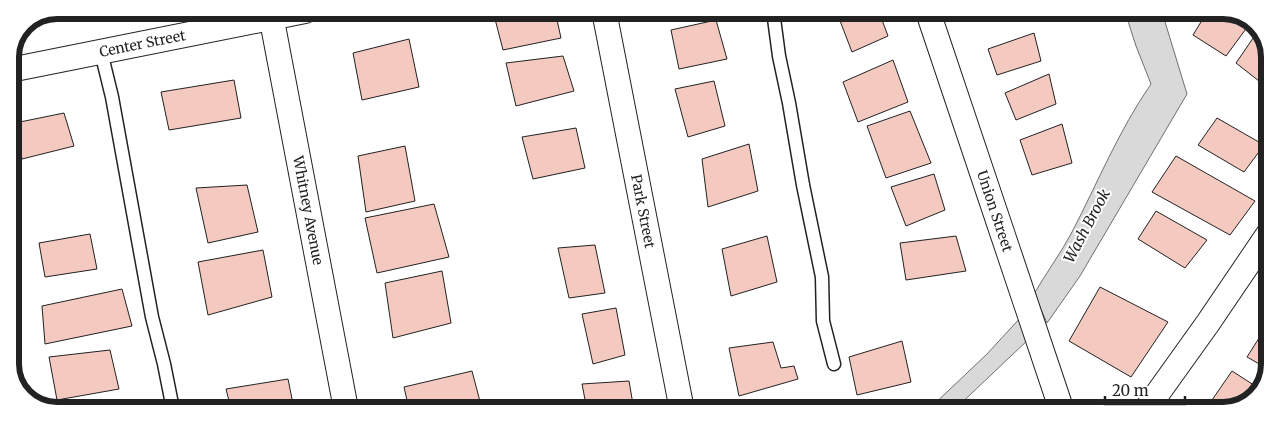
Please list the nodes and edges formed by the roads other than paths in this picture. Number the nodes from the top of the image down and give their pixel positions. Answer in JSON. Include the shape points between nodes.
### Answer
{"nodes":[{"id":1,"x":248,"y":19,"type":"edge"},
{"id":2,"x":271,"y":19,"type":"edge"},
{"id":3,"x":606,"y":19,"type":"edge"},
{"id":4,"x":774,"y":19,"type":"edge"},
{"id":5,"x":930,"y":19,"type":"edge"},
{"id":6,"x":101,"y":52,"type":"junction"},
{"id":7,"x":19,"y":68,"type":"edge"},
{"id":8,"x":1261,"y":245,"type":"edge"},
{"id":9,"x":834,"y":364,"type":"dead end"},
{"id":10,"x":172,"y":402,"type":"edge"},
{"id":11,"x":345,"y":402,"type":"edge"},
{"id":12,"x":680,"y":402,"type":"edge"},
{"id":13,"x":1059,"y":402,"type":"edge"},
{"id":14,"x":1151,"y":402,"type":"edge"}],
"edges":[{"from":1,"to":6,"type":"street","name":"Center Street"},
{"from":2,"to":11,"type":"street","name":"Whitney Avenue"},
{"from":3,"to":12,"type":"street","name":"Park Street"},
{"from":4,"to":9,"type":"lane","via":[[822,276],[823,321]]},
{"from":5,"to":13,"type":"street","name":"Union Street"},
{"from":6,"to":7,"type":"street","name":"Center Street"},
{"from":6,"to":10,"type":"lane"},
{"from":8,"to":14,"type":"street"}]}
